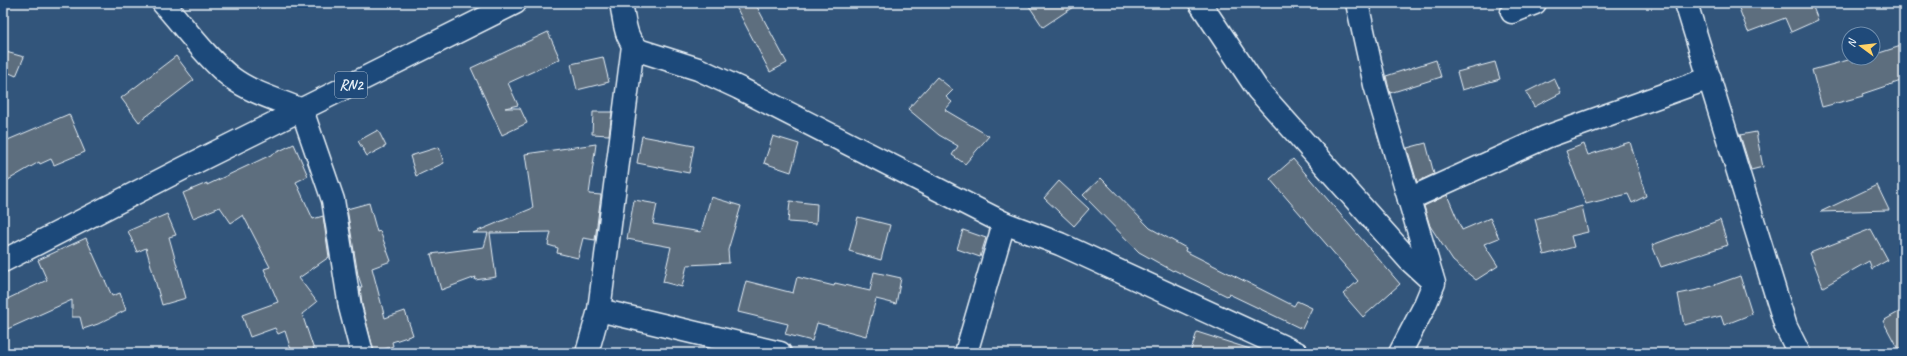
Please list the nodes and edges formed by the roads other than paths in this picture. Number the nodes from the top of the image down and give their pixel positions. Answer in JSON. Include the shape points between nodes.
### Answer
{"nodes":[{"id":1,"x":163,"y":3,"type":"edge"},
{"id":2,"x":515,"y":3,"type":"edge"},
{"id":3,"x":621,"y":3,"type":"edge"},
{"id":4,"x":1200,"y":3,"type":"edge"},
{"id":5,"x":1357,"y":3,"type":"edge"},
{"id":6,"x":1535,"y":3,"type":"edge"},
{"id":7,"x":1686,"y":3,"type":"edge"},
{"id":8,"x":1512,"y":12,"type":"dead end"},
{"id":9,"x":633,"y":46,"type":"junction"},
{"id":10,"x":1710,"y":78,"type":"junction"},
{"id":11,"x":302,"y":110,"type":"junction"},
{"id":12,"x":1409,"y":199,"type":"junction"},
{"id":13,"x":1004,"y":223,"type":"junction"},
{"id":14,"x":3,"y":261,"type":"edge"},
{"id":15,"x":1434,"y":283,"type":"junction"},
{"id":16,"x":599,"y":310,"type":"junction"},
{"id":17,"x":1275,"y":348,"type":"edge"},
{"id":18,"x":362,"y":353,"type":"edge"},
{"id":19,"x":587,"y":353,"type":"edge"},
{"id":20,"x":780,"y":353,"type":"edge"},
{"id":21,"x":966,"y":353,"type":"edge"},
{"id":22,"x":1298,"y":353,"type":"edge"},
{"id":23,"x":1400,"y":353,"type":"edge"},
{"id":24,"x":1799,"y":353,"type":"edge"}],
"edges":[{"from":1,"to":11,"type":"main road","via":[[232,78],[249,88]]},
{"from":2,"to":11,"type":"main road","number":"RN2"},
{"from":3,"to":9,"type":"main road","via":[[628,38]]},
{"from":4,"to":15,"type":"main road","via":[[1258,90],[1409,260]]},
{"from":5,"to":12,"type":"main road","via":[[1375,85]]},
{"from":6,"to":8,"type":"main road"},
{"from":7,"to":10,"type":"main road"},
{"from":9,"to":13,"type":"main road","via":[[641,51],[698,69],[739,88]]},
{"from":9,"to":16,"type":"main road"},
{"from":10,"to":12,"type":"main road","via":[[1546,137]]},
{"from":10,"to":24,"type":"main road","via":[[1786,327]]},
{"from":11,"to":14,"type":"main road","number":"RN2"},
{"from":11,"to":18,"type":"main road","via":[[333,200],[350,307]]},
{"from":12,"to":15,"type":"main road"},
{"from":13,"to":17,"type":"main road","via":[[1060,244]]},
{"from":13,"to":21,"type":"main road"},
{"from":15,"to":23,"type":"main road"},
{"from":16,"to":19,"type":"main road"},
{"from":16,"to":20,"type":"main road"},
{"from":17,"to":22,"type":"main road"}]}
